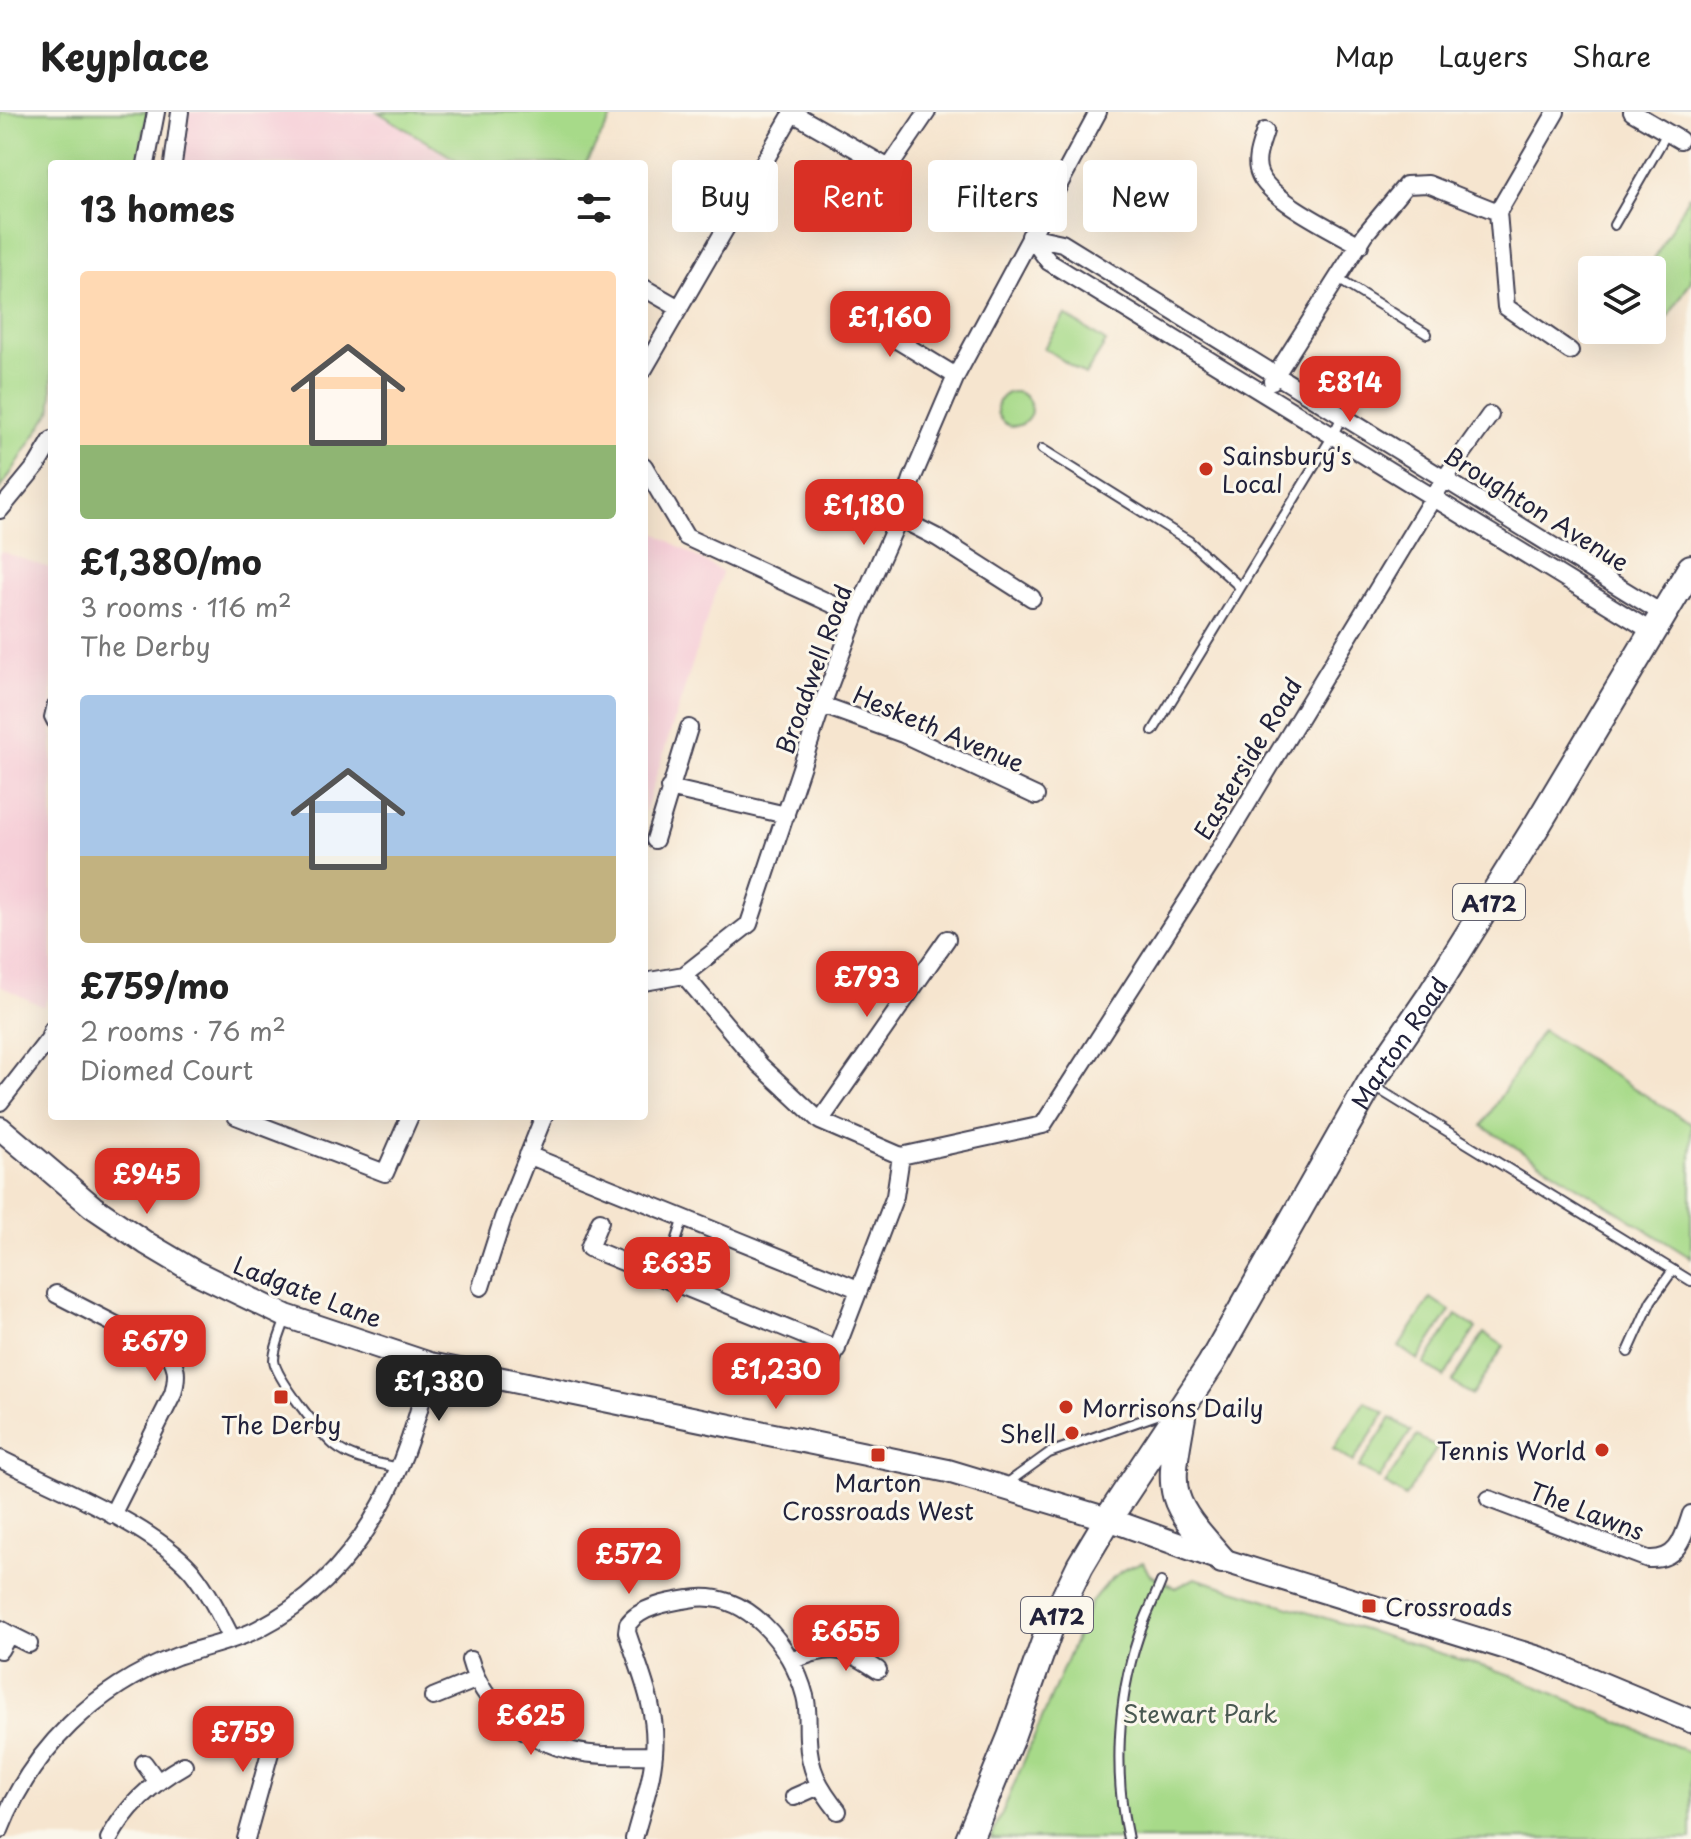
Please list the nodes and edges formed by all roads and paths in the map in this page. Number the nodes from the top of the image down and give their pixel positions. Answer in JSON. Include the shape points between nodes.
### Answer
{"nodes":[{"id":1,"x":156,"y":112,"type":"edge"},
{"id":2,"x":180,"y":112,"type":"edge"},
{"id":3,"x":792,"y":112,"type":"edge"},
{"id":4,"x":927,"y":112,"type":"edge"},
{"id":5,"x":1098,"y":112,"type":"edge"},
{"id":6,"x":1556,"y":112,"type":"edge"},
{"id":7,"x":1632,"y":112,"type":"edge"},
{"id":8,"x":1265,"y":131,"type":"dead end"},
{"id":9,"x":1674,"y":137,"type":"joint"},
{"id":10,"x":147,"y":160,"type":"edge"},
{"id":11,"x":174,"y":160,"type":"edge"},
{"id":12,"x":1498,"y":212,"type":"junction"},
{"id":13,"x":1614,"y":225,"type":"dead end"},
{"id":14,"x":1030,"y":236,"type":"junction"},
{"id":15,"x":1360,"y":245,"type":"junction"},
{"id":16,"x":1338,"y":279,"type":"junction"},
{"id":17,"x":648,"y":290,"type":"edge"},
{"id":18,"x":679,"y":308,"type":"junction"},
{"id":19,"x":844,"y":308,"type":"dead end"},
{"id":20,"x":1427,"y":334,"type":"dead end"},
{"id":21,"x":1570,"y":351,"type":"dead end"},
{"id":22,"x":648,"y":362,"type":"edge"},
{"id":23,"x":1276,"y":374,"type":"junction"},
{"id":24,"x":956,"y":376,"type":"junction"},
{"id":25,"x":1264,"y":393,"type":"junction"},
{"id":26,"x":1490,"y":415,"type":"dead end"},
{"id":27,"x":1342,"y":416,"type":"junction"},
{"id":28,"x":1332,"y":437,"type":"junction"},
{"id":29,"x":48,"y":447,"type":"edge"},
{"id":30,"x":1042,"y":449,"type":"dead end"},
{"id":31,"x":648,"y":473,"type":"edge"},
{"id":32,"x":1445,"y":478,"type":"junction"},
{"id":33,"x":1434,"y":497,"type":"junction"},
{"id":34,"x":0,"y":510,"type":"edge"},
{"id":35,"x":899,"y":518,"type":"junction"},
{"id":36,"x":1691,"y":568,"type":"edge"},
{"id":37,"x":1240,"y":587,"type":"junction"},
{"id":38,"x":1032,"y":598,"type":"dead end"},
{"id":39,"x":856,"y":615,"type":"junction"},
{"id":40,"x":1657,"y":623,"type":"junction"},
{"id":41,"x":822,"y":705,"type":"junction"},
{"id":42,"x":689,"y":728,"type":"dead end"},
{"id":43,"x":1153,"y":731,"type":"dead end"},
{"id":44,"x":669,"y":788,"type":"junction"},
{"id":45,"x":1036,"y":796,"type":"dead end"},
{"id":46,"x":786,"y":815,"type":"junction"},
{"id":47,"x":655,"y":840,"type":"dead end"},
{"id":48,"x":947,"y":939,"type":"dead end"},
{"id":49,"x":684,"y":975,"type":"junction"},
{"id":50,"x":648,"y":981,"type":"edge"},
{"id":51,"x":48,"y":1040,"type":"edge"},
{"id":52,"x":1370,"y":1084,"type":"junction"},
{"id":53,"x":0,"y":1102,"type":"edge"},
{"id":54,"x":246,"y":1120,"type":"edge"},
{"id":55,"x":408,"y":1120,"type":"edge"},
{"id":56,"x":542,"y":1120,"type":"edge"},
{"id":57,"x":820,"y":1121,"type":"junction"},
{"id":58,"x":0,"y":1128,"type":"edge"},
{"id":59,"x":528,"y":1155,"type":"junction"},
{"id":60,"x":901,"y":1156,"type":"junction"},
{"id":61,"x":684,"y":1218,"type":"junction"},
{"id":62,"x":600,"y":1221,"type":"dead end"},
{"id":63,"x":1673,"y":1270,"type":"junction"},
{"id":64,"x":663,"y":1278,"type":"junction"},
{"id":65,"x":1691,"y":1281,"type":"edge"},
{"id":66,"x":481,"y":1287,"type":"dead end"},
{"id":67,"x":858,"y":1289,"type":"junction"},
{"id":68,"x":56,"y":1294,"type":"dead end"},
{"id":69,"x":286,"y":1316,"type":"junction"},
{"id":70,"x":837,"y":1349,"type":"junction"},
{"id":71,"x":1628,"y":1352,"type":"dead end"},
{"id":72,"x":430,"y":1364,"type":"junction"},
{"id":73,"x":827,"y":1373,"type":"dead end"},
{"id":74,"x":1184,"y":1405,"type":"junction"},
{"id":75,"x":0,"y":1459,"type":"edge"},
{"id":76,"x":400,"y":1468,"type":"junction"},
{"id":77,"x":1002,"y":1487,"type":"junction"},
{"id":78,"x":1489,"y":1499,"type":"dead end"},
{"id":79,"x":1691,"y":1514,"type":"edge"},
{"id":80,"x":112,"y":1515,"type":"junction"},
{"id":81,"x":1108,"y":1519,"type":"junction"},
{"id":82,"x":1222,"y":1560,"type":"junction"},
{"id":83,"x":1161,"y":1582,"type":"dead end"},
{"id":84,"x":861,"y":1627,"type":"dead end"},
{"id":85,"x":4,"y":1632,"type":"edge"},
{"id":86,"x":232,"y":1639,"type":"junction"},
{"id":87,"x":29,"y":1644,"type":"dead end"},
{"id":88,"x":0,"y":1650,"type":"edge"},
{"id":89,"x":850,"y":1652,"type":"junction"},
{"id":90,"x":470,"y":1660,"type":"dead end"},
{"id":91,"x":791,"y":1661,"type":"junction"},
{"id":92,"x":878,"y":1670,"type":"dead end"},
{"id":93,"x":475,"y":1680,"type":"junction"},
{"id":94,"x":433,"y":1697,"type":"dead end"},
{"id":95,"x":279,"y":1720,"type":"dead end"},
{"id":96,"x":1691,"y":1721,"type":"edge"},
{"id":97,"x":248,"y":1735,"type":"dead end"},
{"id":98,"x":273,"y":1742,"type":"junction"},
{"id":99,"x":654,"y":1755,"type":"junction"},
{"id":100,"x":144,"y":1763,"type":"dead end"},
{"id":101,"x":184,"y":1765,"type":"dead end"},
{"id":102,"x":157,"y":1781,"type":"junction"},
{"id":103,"x":819,"y":1786,"type":"junction"},
{"id":104,"x":794,"y":1797,"type":"dead end"},
{"id":105,"x":838,"y":1811,"type":"dead end"},
{"id":106,"x":0,"y":1830,"type":"edge"},
{"id":107,"x":109,"y":1839,"type":"edge"},
{"id":108,"x":246,"y":1839,"type":"edge"},
{"id":109,"x":634,"y":1839,"type":"edge"},
{"id":110,"x":969,"y":1839,"type":"edge"},
{"id":111,"x":1128,"y":1839,"type":"edge"}],
"edges":[{"from":1,"to":10,"type":"street"},
{"from":2,"to":11,"type":"street"},
{"from":3,"to":4,"type":"street","via":[[889,168]]},
{"from":3,"to":18,"type":"street"},
{"from":5,"to":14,"type":"street","name":"Broadwell Road"},
{"from":6,"to":12,"type":"street"},
{"from":7,"to":9,"type":"street"},
{"from":8,"to":15,"type":"street","via":[[1257,154],[1259,175],[1306,215]]},
{"from":9,"to":13,"type":"lane"},
{"from":12,"to":15,"type":"street","via":[[1428,184],[1406,185]]},
{"from":12,"to":21,"type":"street","via":[[1506,307]]},
{"from":14,"to":23,"type":"street","name":"Broughton Avenue","via":[[1062,243]]},
{"from":14,"to":24,"type":"street","name":"Broadwell Road"},
{"from":14,"to":25,"type":"street","name":"Broughton Avenue","via":[[1049,262]]},
{"from":15,"to":16,"type":"street"},
{"from":16,"to":20,"type":"lane"},
{"from":16,"to":23,"type":"street"},
{"from":17,"to":18,"type":"street"},
{"from":18,"to":22,"type":"street"},
{"from":19,"to":24,"type":"street"},
{"from":23,"to":25,"type":"street"},
{"from":23,"to":27,"type":"street","name":"Broughton Avenue"},
{"from":24,"to":35,"type":"street","name":"Broadwell Road"},
{"from":25,"to":28,"type":"street","name":"Broughton Avenue"},
{"from":26,"to":32,"type":"street","name":"Easterside Road"},
{"from":27,"to":28,"type":"lane"},
{"from":27,"to":32,"type":"street","name":"Broughton Avenue"},
{"from":28,"to":33,"type":"street","name":"Broughton Avenue"},
{"from":28,"to":37,"type":"lane"},
{"from":29,"to":34,"type":"street"},
{"from":30,"to":37,"type":"lane","via":[[1189,541]]},
{"from":31,"to":39,"type":"street","via":[[686,537]]},
{"from":32,"to":33,"type":"street","name":"Easterside Road"},
{"from":32,"to":40,"type":"street","name":"Broughton Avenue"},
{"from":33,"to":40,"type":"street","name":"Broughton Avenue"},
{"from":33,"to":60,"type":"street","name":"Easterside Road","via":[[1212,862],[1043,1125]]},
{"from":35,"to":38,"type":"street"},
{"from":35,"to":39,"type":"street","name":"Broadwell Road"},
{"from":36,"to":40,"type":"main road","name":"Marton Road","number":"A172"},
{"from":37,"to":43,"type":"lane"},
{"from":39,"to":41,"type":"street","name":"Broadwell Road"},
{"from":40,"to":52,"type":"main road","name":"Marton Road","number":"A172","via":[[1473,929]]},
{"from":41,"to":45,"type":"street","name":"Hesketh Avenue","via":[[903,734]]},
{"from":41,"to":46,"type":"street","name":"Broadwell Road"},
{"from":42,"to":44,"type":"street"},
{"from":44,"to":46,"type":"street"},
{"from":44,"to":47,"type":"street"},
{"from":46,"to":49,"type":"street","name":"Broadwell Road","via":[[749,924]]},
{"from":48,"to":57,"type":"street"},
{"from":49,"to":50,"type":"street","name":"Broadwell Road"},
{"from":49,"to":57,"type":"street","via":[[760,1065]]},
{"from":51,"to":53,"type":"street"},
{"from":52,"to":63,"type":"lane"},
{"from":52,"to":74,"type":"main road","name":"Marton Road","number":"A172"},
{"from":54,"to":55,"type":"street","via":[[385,1173]]},
{"from":56,"to":59,"type":"street"},
{"from":57,"to":60,"type":"street"},
{"from":58,"to":69,"type":"main road","name":"Ladgate Lane","via":[[93,1207],[146,1243]]},
{"from":59,"to":61,"type":"street"},
{"from":59,"to":66,"type":"street"},
{"from":60,"to":67,"type":"street","via":[[895,1196]]},
{"from":61,"to":64,"type":"lane"},
{"from":61,"to":67,"type":"street"},
{"from":62,"to":64,"type":"street","via":[[589,1248]]},
{"from":63,"to":65,"type":"lane"},
{"from":63,"to":71,"type":"lane","via":[[1651,1301]]},
{"from":64,"to":70,"type":"street"},
{"from":67,"to":70,"type":"street"},
{"from":68,"to":80,"type":"street","via":[[163,1349],[176,1365],[173,1394]]},
{"from":69,"to":72,"type":"main road","name":"Ladgate Lane"},
{"from":69,"to":76,"type":"lane","via":[[274,1356],[290,1392],[335,1446]]},
{"from":70,"to":73,"type":"street"},
{"from":72,"to":76,"type":"street","via":[[420,1416]]},
{"from":72,"to":77,"type":"main road","name":"Ladgate Lane","via":[[878,1455]]},
{"from":74,"to":77,"type":"lane","via":[[1049,1453]]},
{"from":74,"to":81,"type":"main road","name":"Marton Road","number":"A172"},
{"from":74,"to":82,"type":"main road","number":"A172","via":[[1171,1477],[1176,1499],[1186,1520]]},
{"from":75,"to":80,"type":"street"},
{"from":76,"to":86,"type":"street","via":[[374,1521],[309,1596],[257,1630]]},
{"from":77,"to":81,"type":"main road","name":"Ladgate Lane"},
{"from":78,"to":79,"type":"street","name":"The Lawns","via":[[1661,1560],[1675,1550]]},
{"from":80,"to":86,"type":"street","via":[[172,1551],[210,1596]]},
{"from":81,"to":82,"type":"main road","name":"Ladgate Lane"},
{"from":81,"to":110,"type":"main road","number":"A172","via":[[1049,1630]]},
{"from":82,"to":96,"type":"main road","name":"Ladgate Lane","via":[[1542,1659]]},
{"from":83,"to":111,"type":"lane","via":[[1137,1639],[1128,1678],[1120,1771]]},
{"from":84,"to":89,"type":"street"},
{"from":85,"to":87,"type":"street"},
{"from":85,"to":88,"type":"street"},
{"from":86,"to":106,"type":"street","via":[[141,1673],[75,1719],[32,1767]]},
{"from":89,"to":91,"type":"street","via":[[829,1648]]},
{"from":89,"to":92,"type":"street"},
{"from":90,"to":93,"type":"street"},
{"from":91,"to":99,"type":"street","via":[[755,1617],[720,1598],[674,1601],[636,1615],[627,1632],[649,1694]]},
{"from":91,"to":103,"type":"street","via":[[805,1696],[811,1764]]},
{"from":93,"to":94,"type":"street"},
{"from":93,"to":99,"type":"street","via":[[510,1719],[550,1746],[599,1755]]},
{"from":95,"to":98,"type":"street"},
{"from":97,"to":98,"type":"street"},
{"from":98,"to":108,"type":"street"},
{"from":99,"to":109,"type":"street"},
{"from":100,"to":102,"type":"street"},
{"from":101,"to":102,"type":"street"},
{"from":102,"to":107,"type":"street"},
{"from":103,"to":104,"type":"street"},
{"from":103,"to":105,"type":"street"}]}
